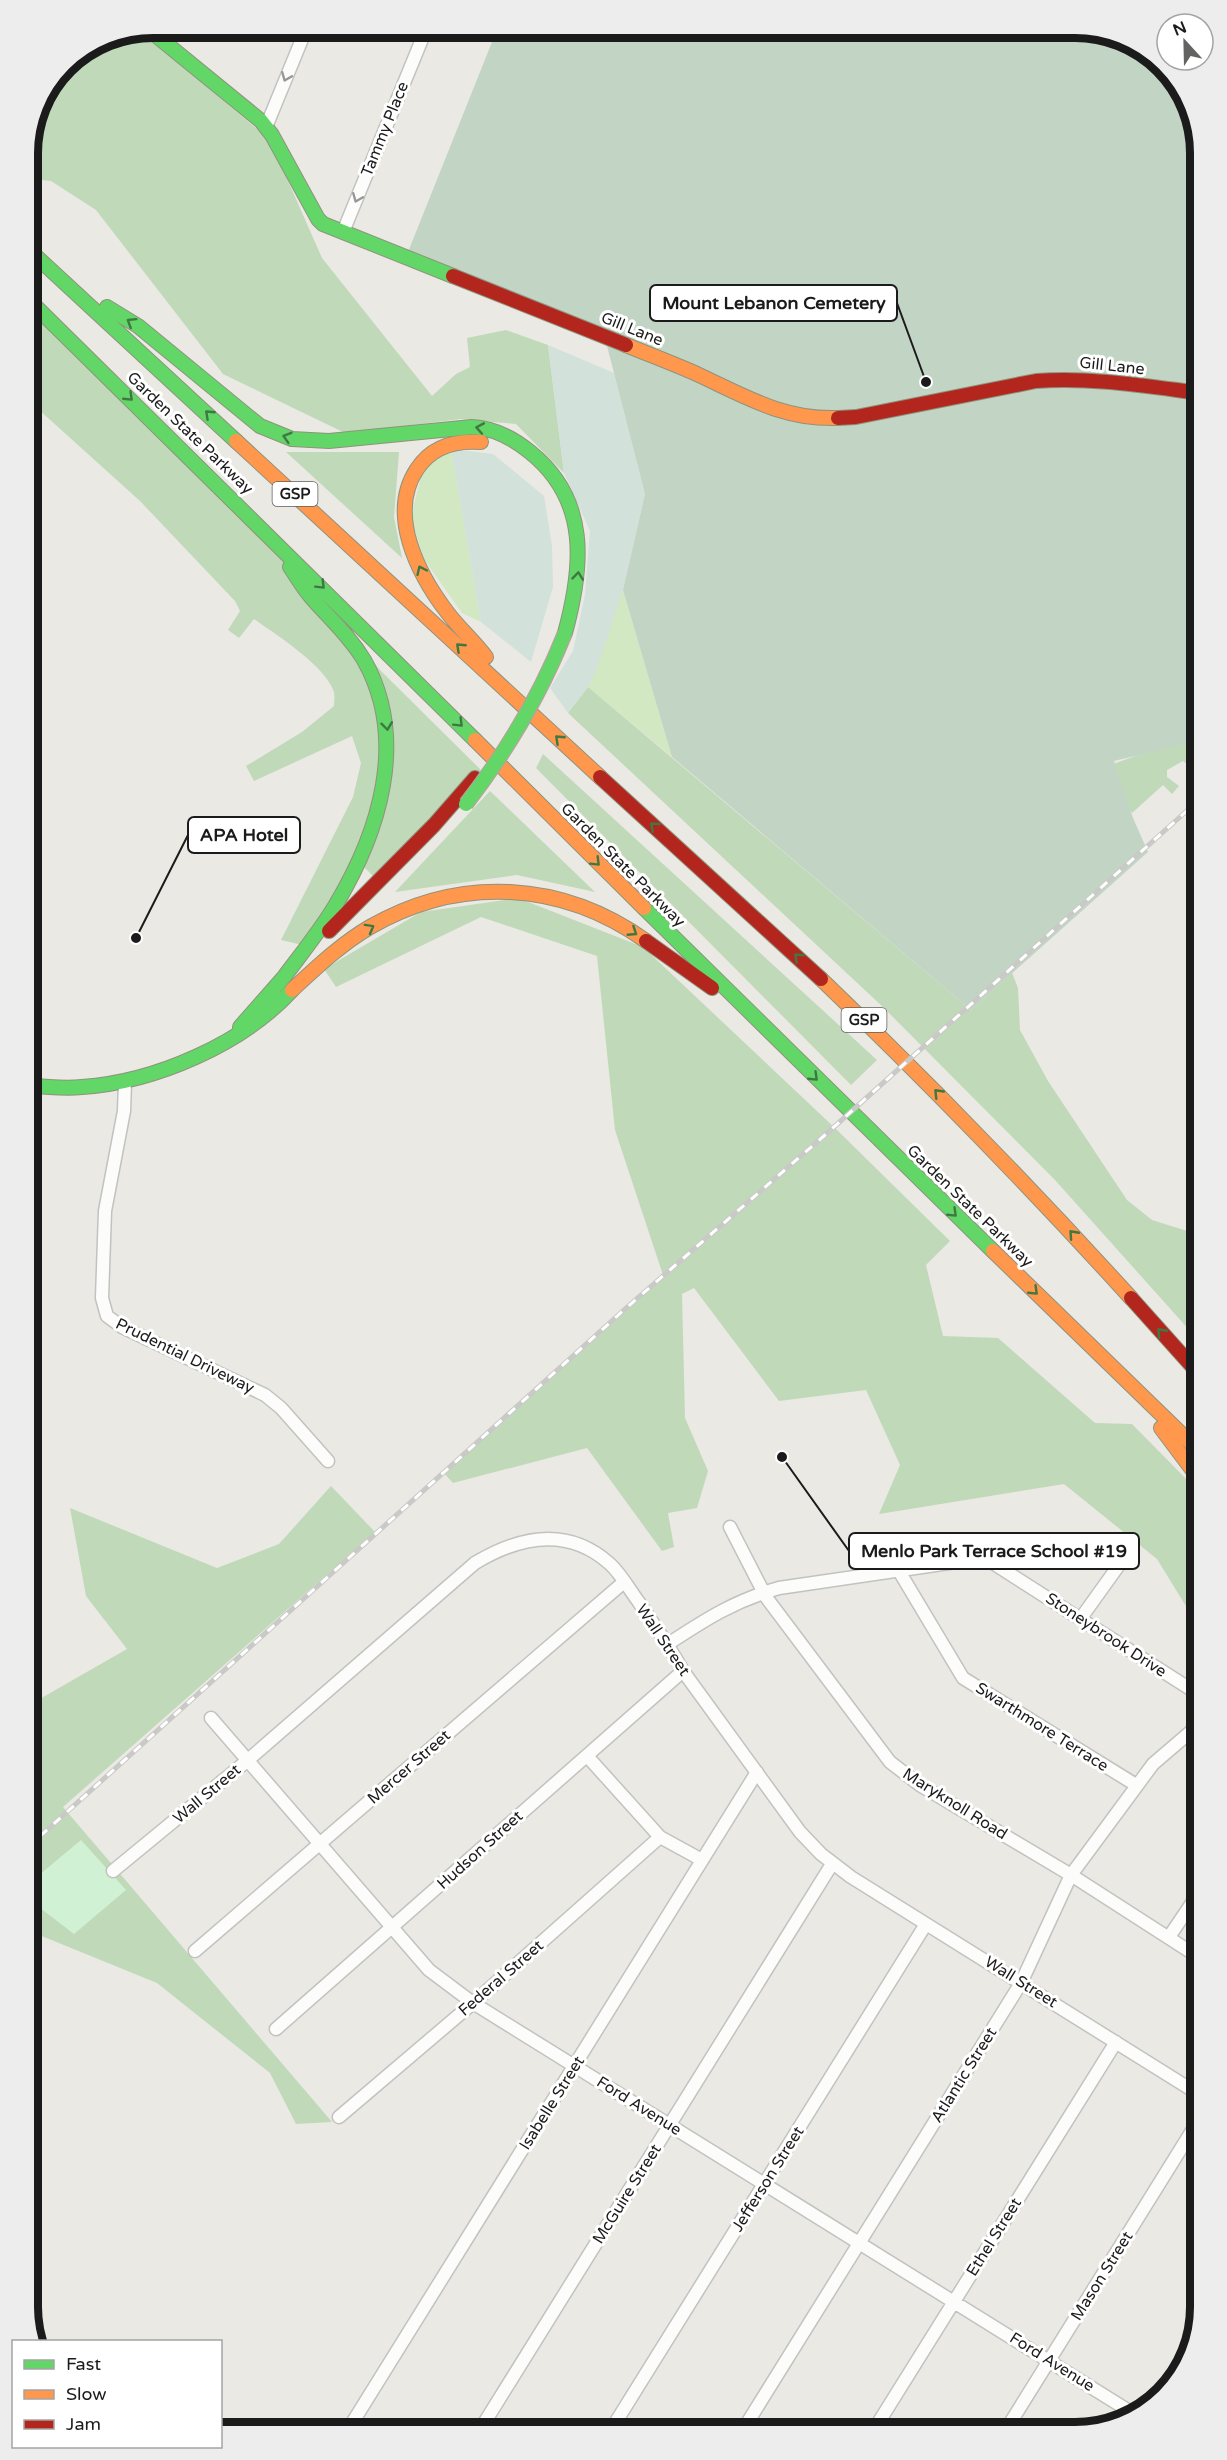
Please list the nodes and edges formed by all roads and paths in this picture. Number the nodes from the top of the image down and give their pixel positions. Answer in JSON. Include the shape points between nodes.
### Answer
{"nodes":[{"id":1,"x":159,"y":38,"type":"edge"},
{"id":2,"x":302,"y":38,"type":"edge"},
{"id":3,"x":422,"y":38,"type":"edge"},
{"id":4,"x":266,"y":127,"type":"junction"},
{"id":5,"x":343,"y":232,"type":"junction"},
{"id":6,"x":38,"y":258,"type":"edge"},
{"id":7,"x":72,"y":287,"type":"junction"},
{"id":8,"x":38,"y":309,"type":"edge"},
{"id":9,"x":1190,"y":392,"type":"edge"},
{"id":10,"x":496,"y":448,"type":"dead end"},
{"id":11,"x":524,"y":466,"type":"dead end"},
{"id":12,"x":264,"y":530,"type":"junction"},
{"id":13,"x":561,"y":629,"type":"junction"},
{"id":14,"x":518,"y":701,"type":"junction"},
{"id":15,"x":463,"y":801,"type":"junction"},
{"id":16,"x":284,"y":976,"type":"junction"},
{"id":17,"x":292,"y":990,"type":"junction"},
{"id":18,"x":742,"y":1006,"type":"junction"},
{"id":19,"x":231,"y":1037,"type":"junction"},
{"id":20,"x":125,"y":1082,"type":"junction"},
{"id":21,"x":38,"y":1085,"type":"edge"},
{"id":22,"x":1190,"y":1364,"type":"edge"},
{"id":23,"x":1137,"y":1392,"type":"junction"},
{"id":24,"x":1190,"y":1442,"type":"edge"},
{"id":25,"x":328,"y":1461,"type":"dead end"},
{"id":26,"x":1190,"y":1470,"type":"edge"},
{"id":27,"x":730,"y":1527,"type":"dead end"},
{"id":28,"x":985,"y":1558,"type":"junction"},
{"id":29,"x":899,"y":1571,"type":"junction"},
{"id":30,"x":624,"y":1582,"type":"junction"},
{"id":31,"x":764,"y":1593,"type":"junction"},
{"id":32,"x":1082,"y":1618,"type":"junction"},
{"id":33,"x":668,"y":1644,"type":"junction"},
{"id":34,"x":683,"y":1671,"type":"junction"},
{"id":35,"x":1190,"y":1689,"type":"edge"},
{"id":36,"x":211,"y":1719,"type":"dead end"},
{"id":37,"x":1190,"y":1732,"type":"edge"},
{"id":38,"x":587,"y":1756,"type":"junction"},
{"id":39,"x":248,"y":1760,"type":"junction"},
{"id":40,"x":757,"y":1772,"type":"junction"},
{"id":41,"x":1136,"y":1785,"type":"junction"},
{"id":42,"x":660,"y":1837,"type":"junction"},
{"id":43,"x":320,"y":1844,"type":"junction"},
{"id":44,"x":702,"y":1860,"type":"junction"},
{"id":45,"x":832,"y":1864,"type":"junction"},
{"id":46,"x":113,"y":1871,"type":"dead end"},
{"id":47,"x":1071,"y":1875,"type":"junction"},
{"id":48,"x":1190,"y":1906,"type":"edge"},
{"id":49,"x":926,"y":1924,"type":"junction"},
{"id":50,"x":392,"y":1928,"type":"junction"},
{"id":51,"x":1169,"y":1937,"type":"junction"},
{"id":52,"x":1190,"y":1951,"type":"edge"},
{"id":53,"x":195,"y":1952,"type":"dead end"},
{"id":54,"x":1021,"y":1983,"type":"junction"},
{"id":55,"x":473,"y":2003,"type":"junction"},
{"id":56,"x":276,"y":2029,"type":"dead end"},
{"id":57,"x":1116,"y":2042,"type":"junction"},
{"id":58,"x":575,"y":2066,"type":"junction"},
{"id":59,"x":1190,"y":2089,"type":"edge"},
{"id":60,"x":339,"y":2117,"type":"dead end"},
{"id":61,"x":670,"y":2125,"type":"junction"},
{"id":62,"x":1190,"y":2134,"type":"edge"},
{"id":63,"x":765,"y":2184,"type":"junction"},
{"id":64,"x":860,"y":2243,"type":"junction"},
{"id":65,"x":954,"y":2301,"type":"junction"},
{"id":66,"x":1049,"y":2361,"type":"junction"},
{"id":67,"x":1127,"y":2410,"type":"edge"},
{"id":68,"x":352,"y":2422,"type":"edge"},
{"id":69,"x":485,"y":2422,"type":"edge"},
{"id":70,"x":616,"y":2422,"type":"edge"},
{"id":71,"x":748,"y":2422,"type":"edge"},
{"id":72,"x":879,"y":2422,"type":"edge"},
{"id":73,"x":1011,"y":2422,"type":"edge"}],
"edges":[{"from":1,"to":4,"type":"main road","name":"Gill Lane"},
{"from":2,"to":4,"type":"street","one_way":true},
{"from":3,"to":5,"type":"street","name":"Tammy Place","one_way":true},
{"from":4,"to":5,"type":"main road","name":"Gill Lane","via":[[318,219]]},
{"from":5,"to":9,"type":"main road","name":"Gill Lane","via":[[795,416],[856,417],[1060,378]]},
{"from":6,"to":7,"type":"main road","name":"Garden State Parkway","number":"GSP"},
{"from":13,"to":7,"type":"main road","one_way":true,"via":[[578,583],[577,526],[557,481],[521,445],[470,426],[329,441],[284,437],[242,414],[138,326]]},
{"from":14,"to":7,"type":"main road","name":"Garden State Parkway","number":"GSP","one_way":true},
{"from":8,"to":12,"type":"main road","name":"Garden State Parkway","number":"GSP","one_way":true},
{"from":14,"to":10,"type":"main road","one_way":true,"via":[[476,642],[434,594],[414,555],[406,518],[409,483],[426,457],[454,442],[471,441]]},
{"from":11,"to":13,"type":"main road","via":[[550,497],[562,528],[565,553]]},
{"from":12,"to":16,"type":"main road","one_way":true,"via":[[308,594],[360,653],[378,688],[389,736],[382,792],[358,861],[329,915]]},
{"from":12,"to":18,"type":"main road","name":"Garden State Parkway","number":"GSP","one_way":true},
{"from":13,"to":15,"type":"main road","via":[[517,714]]},
{"from":22,"to":14,"type":"main road","name":"Garden State Parkway","number":"GSP","one_way":true,"via":[[1036,1194],[917,1071]]},
{"from":15,"to":16,"type":"main road"},
{"from":15,"to":17,"type":"main road","via":[[316,959]]},
{"from":16,"to":19,"type":"main road"},
{"from":17,"to":18,"type":"main road","one_way":true,"via":[[341,946],[398,914],[444,897],[500,890],[552,895],[599,912]]},
{"from":17,"to":19,"type":"main road","via":[[269,1014]]},
{"from":18,"to":23,"type":"main road","name":"Garden State Parkway","number":"GSP","one_way":true},
{"from":19,"to":20,"type":"main road","via":[[175,1067]]},
{"from":20,"to":21,"type":"main road","via":[[72,1088]]},
{"from":20,"to":25,"type":"street","name":"Prudential Driveway","via":[[124,1111],[105,1211],[102,1298],[107,1316],[122,1327],[265,1395]]},
{"from":23,"to":24,"type":"main road","name":"Garden State Parkway","number":"GSP"},
{"from":23,"to":26,"type":"main road"},
{"from":27,"to":31,"type":"street","name":"Maryknoll Road"},
{"from":28,"to":29,"type":"street"},
{"from":28,"to":32,"type":"street","name":"Stoneybrook Drive"},
{"from":28,"to":32,"type":"street","via":[[1100,1541],[1116,1545],[1121,1554],[1119,1565]]},
{"from":29,"to":31,"type":"street"},
{"from":29,"to":41,"type":"street","name":"Swarthmore Terrace","via":[[963,1678]]},
{"from":30,"to":33,"type":"street","name":"Wall Street"},
{"from":30,"to":39,"type":"street","name":"Wall Street","via":[[590,1548],[568,1540],[521,1541],[500,1548],[475,1563]]},
{"from":30,"to":43,"type":"street","name":"Mercer Street"},
{"from":31,"to":33,"type":"street","via":[[717,1612]]},
{"from":31,"to":47,"type":"street","name":"Maryknoll Road","via":[[890,1762],[920,1785]]},
{"from":32,"to":35,"type":"street","name":"Stoneybrook Drive"},
{"from":33,"to":34,"type":"street","name":"Wall Street"},
{"from":34,"to":38,"type":"street","name":"Hudson Street"},
{"from":34,"to":40,"type":"street","name":"Wall Street"},
{"from":36,"to":39,"type":"street","name":"Ford Avenue"},
{"from":37,"to":41,"type":"street","name":"Atlantic Street","via":[[1153,1764]]},
{"from":38,"to":42,"type":"street"},
{"from":38,"to":50,"type":"street","name":"Hudson Street"},
{"from":39,"to":43,"type":"street","name":"Ford Avenue"},
{"from":39,"to":46,"type":"street","name":"Wall Street"},
{"from":40,"to":44,"type":"street","name":"Isabelle Street"},
{"from":40,"to":45,"type":"street","name":"Wall Street","via":[[800,1832]]},
{"from":41,"to":47,"type":"street","name":"Atlantic Street"},
{"from":42,"to":44,"type":"street"},
{"from":42,"to":55,"type":"street","name":"Federal Street"},
{"from":43,"to":50,"type":"street","name":"Ford Avenue"},
{"from":43,"to":53,"type":"street","name":"Mercer Street"},
{"from":44,"to":58,"type":"street","name":"Isabelle Street"},
{"from":45,"to":49,"type":"street","name":"Wall Street"},
{"from":45,"to":61,"type":"street","name":"McGuire Street"},
{"from":47,"to":51,"type":"street","name":"Maryknoll Road"},
{"from":47,"to":54,"type":"street","name":"Atlantic Street"},
{"from":48,"to":51,"type":"street"},
{"from":49,"to":54,"type":"street","name":"Wall Street"},
{"from":49,"to":63,"type":"street","name":"Jefferson Street"},
{"from":50,"to":55,"type":"street","name":"Ford Avenue","via":[[429,1970]]},
{"from":50,"to":56,"type":"street","name":"Hudson Street"},
{"from":51,"to":52,"type":"street","name":"Maryknoll Road"},
{"from":54,"to":57,"type":"street","name":"Wall Street"},
{"from":54,"to":64,"type":"street","name":"Atlantic Street"},
{"from":55,"to":58,"type":"street","name":"Ford Avenue"},
{"from":55,"to":60,"type":"street","name":"Federal Street"},
{"from":57,"to":59,"type":"street","name":"Wall Street"},
{"from":57,"to":65,"type":"street","name":"Ethel Street"},
{"from":58,"to":61,"type":"street","name":"Ford Avenue"},
{"from":58,"to":68,"type":"street","name":"Isabelle Street"},
{"from":61,"to":63,"type":"street","name":"Ford Avenue"},
{"from":61,"to":69,"type":"street","name":"McGuire Street"},
{"from":62,"to":66,"type":"street","name":"Mason Street"},
{"from":63,"to":64,"type":"street","name":"Ford Avenue"},
{"from":63,"to":70,"type":"street","name":"Jefferson Street"},
{"from":64,"to":65,"type":"street","name":"Ford Avenue"},
{"from":64,"to":71,"type":"street","name":"Atlantic Street"},
{"from":65,"to":66,"type":"street","name":"Ford Avenue"},
{"from":65,"to":72,"type":"street","name":"Ethel Street"},
{"from":66,"to":67,"type":"street","name":"Ford Avenue"},
{"from":66,"to":73,"type":"street","name":"Mason Street"}]}
